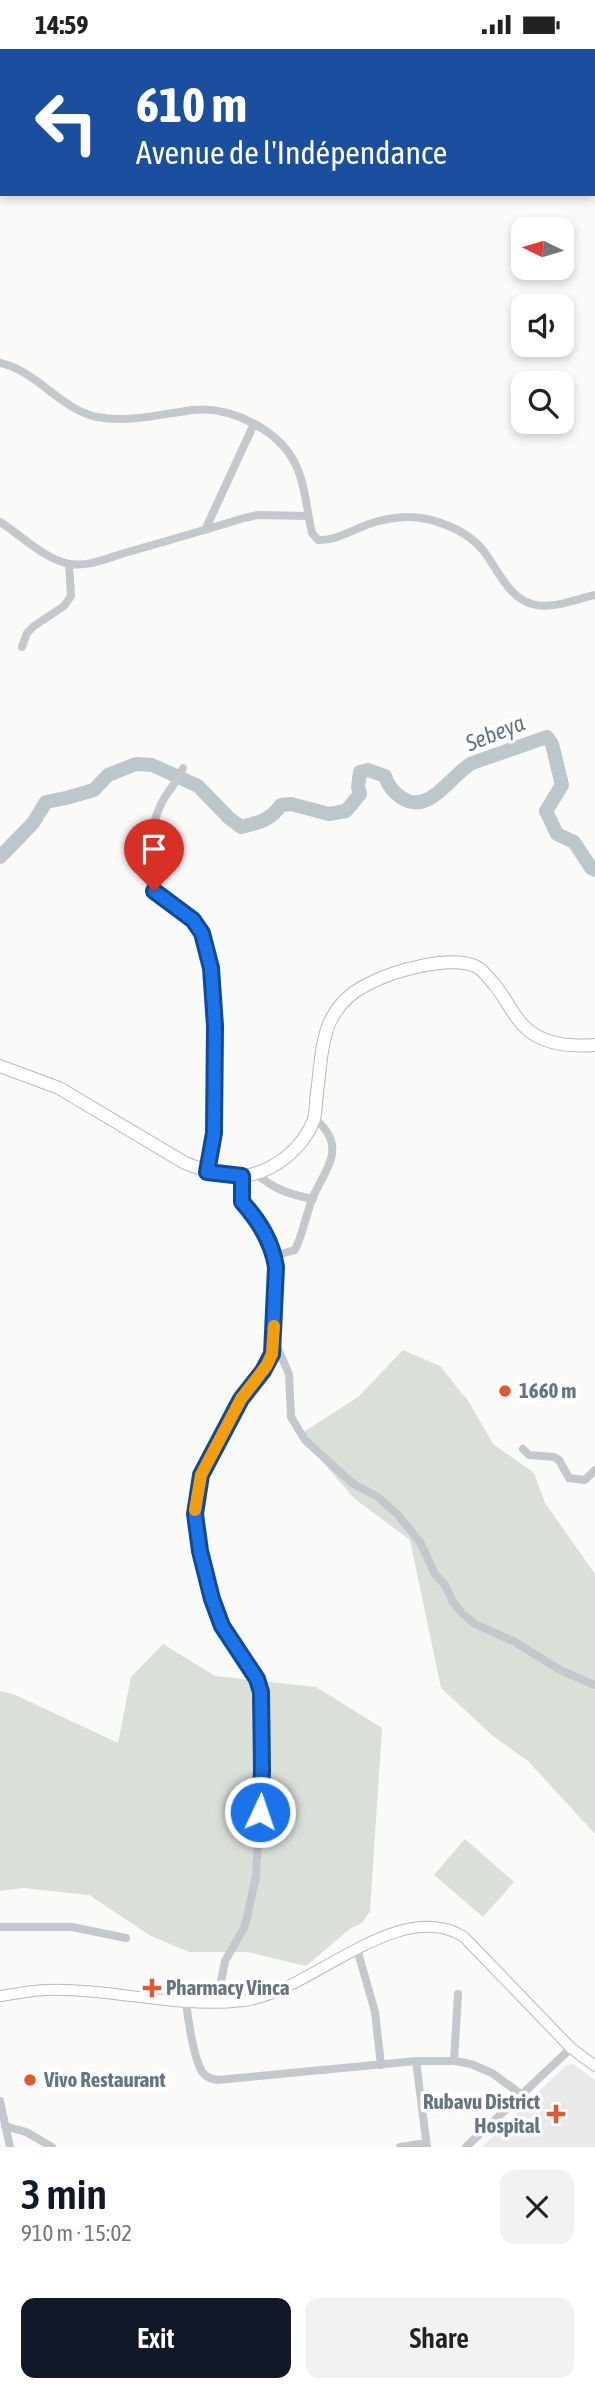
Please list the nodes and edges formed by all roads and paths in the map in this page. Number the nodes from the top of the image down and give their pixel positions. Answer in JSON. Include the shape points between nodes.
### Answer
{"nodes":[{"id":1,"x":0,"y":363,"type":"edge"},
{"id":2,"x":254,"y":424,"type":"junction"},
{"id":3,"x":308,"y":516,"type":"junction"},
{"id":4,"x":0,"y":522,"type":"edge"},
{"id":5,"x":205,"y":530,"type":"junction"},
{"id":6,"x":69,"y":563,"type":"junction"},
{"id":7,"x":595,"y":595,"type":"edge"},
{"id":8,"x":22,"y":647,"type":"dead end"},
{"id":9,"x":181,"y":774,"type":"dead end"},
{"id":10,"x":595,"y":1045,"type":"edge"},
{"id":11,"x":0,"y":1066,"type":"edge"},
{"id":12,"x":314,"y":1118,"type":"junction"},
{"id":13,"x":207,"y":1172,"type":"junction"},
{"id":14,"x":248,"y":1174,"type":"junction"},
{"id":15,"x":313,"y":1199,"type":"junction"},
{"id":16,"x":274,"y":1256,"type":"junction"},
{"id":17,"x":274,"y":1339,"type":"junction"},
{"id":18,"x":523,"y":1450,"type":"dead end"},
{"id":19,"x":595,"y":1470,"type":"edge"},
{"id":20,"x":595,"y":1685,"type":"edge"},
{"id":21,"x":0,"y":1927,"type":"edge"},
{"id":22,"x":126,"y":1938,"type":"dead end"},
{"id":23,"x":357,"y":1949,"type":"junction"},
{"id":24,"x":458,"y":1994,"type":"dead end"},
{"id":25,"x":0,"y":1997,"type":"edge"},
{"id":26,"x":186,"y":2002,"type":"junction"},
{"id":27,"x":217,"y":2003,"type":"junction"},
{"id":28,"x":571,"y":2048,"type":"junction"},
{"id":29,"x":416,"y":2061,"type":"junction"},
{"id":30,"x":454,"y":2061,"type":"junction"},
{"id":31,"x":381,"y":2065,"type":"junction"},
{"id":32,"x":595,"y":2066,"type":"edge"},
{"id":33,"x":522,"y":2095,"type":"junction"},
{"id":34,"x":0,"y":2101,"type":"edge"},
{"id":35,"x":5,"y":2126,"type":"junction"},
{"id":36,"x":427,"y":2145,"type":"edge"},
{"id":37,"x":10,"y":2147,"type":"edge"},
{"id":38,"x":52,"y":2147,"type":"edge"},
{"id":39,"x":400,"y":2147,"type":"edge"},
{"id":40,"x":466,"y":2147,"type":"edge"}],
"edges":[{"from":1,"to":2,"type":"street","via":[[15,367],[93,416],[138,419],[212,410]]},
{"from":2,"to":3,"type":"street","via":[[288,452],[298,470]]},
{"from":2,"to":5,"type":"street"},
{"from":3,"to":5,"type":"street","via":[[258,515]]},
{"from":3,"to":7,"type":"street","via":[[318,540],[390,519],[436,521],[472,538],[507,586],[532,604]]},
{"from":4,"to":6,"type":"street"},
{"from":5,"to":6,"type":"street","via":[[107,559]]},
{"from":6,"to":8,"type":"street","via":[[71,596],[27,633]]},
{"from":9,"to":13,"type":"street","via":[[161,803],[151,832],[149,876],[154,891],[193,920],[202,933],[211,968],[214,1133]]},
{"from":10,"to":12,"type":"highway","via":[[545,1041],[523,1026],[477,966],[428,964],[367,984],[337,1007],[326,1027]]},
{"from":11,"to":13,"type":"highway","via":[[59,1089]]},
{"from":12,"to":14,"type":"highway","via":[[293,1152],[269,1168]]},
{"from":12,"to":15,"type":"street","via":[[324,1126],[333,1147]]},
{"from":13,"to":14,"type":"highway"},
{"from":14,"to":15,"type":"street","via":[[272,1187]]},
{"from":14,"to":16,"type":"street","via":[[242,1202],[262,1227]]},
{"from":15,"to":16,"type":"street","via":[[295,1250]]},
{"from":16,"to":17,"type":"street"},
{"from":17,"to":20,"type":"street","via":[[289,1374],[290,1417],[305,1440],[352,1483],[397,1514],[420,1542],[462,1613]]},
{"from":17,"to":27,"type":"street","via":[[267,1365],[241,1399],[201,1475],[195,1514],[218,1617],[257,1679],[263,1709],[256,1877],[245,1926],[225,1961]]},
{"from":18,"to":19,"type":"street","via":[[529,1455],[554,1457],[569,1478],[576,1480],[585,1480]]},
{"from":21,"to":22,"type":"street","via":[[72,1927]]},
{"from":23,"to":27,"type":"main road","via":[[258,1998]]},
{"from":23,"to":28,"type":"main road","via":[[418,1926],[456,1932]]},
{"from":23,"to":31,"type":"street","via":[[375,2012]]},
{"from":24,"to":30,"type":"street"},
{"from":25,"to":26,"type":"main road","via":[[69,1990]]},
{"from":26,"to":27,"type":"main road"},
{"from":26,"to":31,"type":"street","via":[[192,2038],[208,2078]]},
{"from":28,"to":32,"type":"main road"},
{"from":28,"to":33,"type":"street"},
{"from":29,"to":30,"type":"street"},
{"from":29,"to":31,"type":"street"},
{"from":29,"to":36,"type":"street"},
{"from":30,"to":33,"type":"street","via":[[492,2073]]},
{"from":33,"to":40,"type":"street"},
{"from":34,"to":35,"type":"street"},
{"from":35,"to":37,"type":"street"},
{"from":35,"to":38,"type":"street"},
{"from":36,"to":39,"type":"street"}]}
